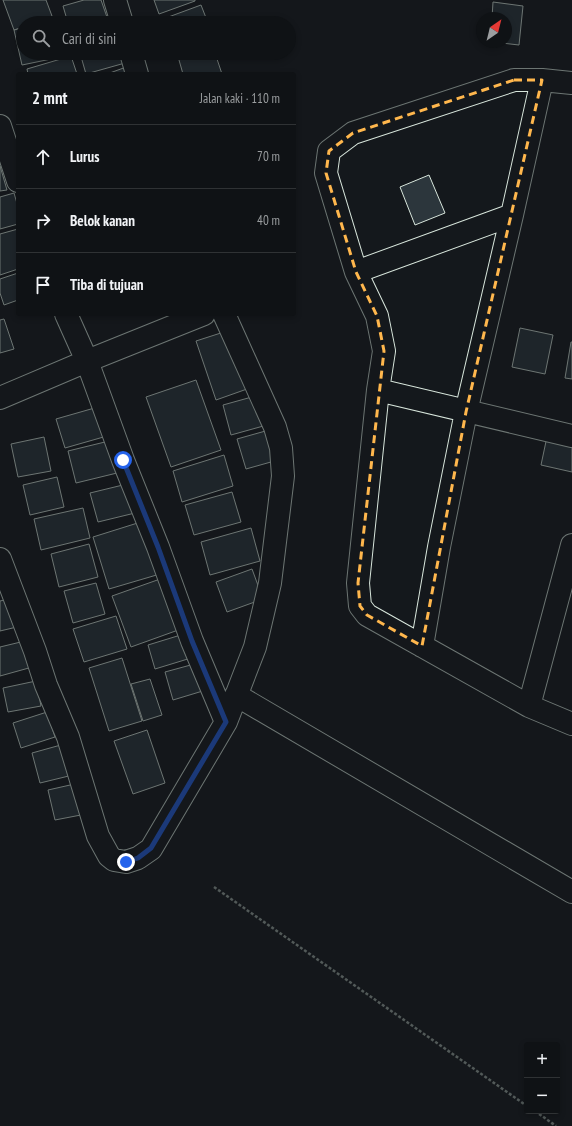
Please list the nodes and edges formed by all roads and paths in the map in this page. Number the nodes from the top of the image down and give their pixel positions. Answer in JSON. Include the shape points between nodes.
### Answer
{"nodes":[{"id":1,"x":116,"y":0,"type":"edge"},
{"id":2,"x":120,"y":16,"type":"edge"},
{"id":3,"x":133,"y":60,"type":"edge"},
{"id":4,"x":136,"y":72,"type":"edge"},
{"id":5,"x":542,"y":80,"type":"junction"},
{"id":6,"x":572,"y":83,"type":"edge"},
{"id":7,"x":0,"y":126,"type":"edge"},
{"id":8,"x":16,"y":175,"type":"edge"},
{"id":9,"x":512,"y":215,"type":"junction"},
{"id":10,"x":356,"y":272,"type":"junction"},
{"id":11,"x":67,"y":316,"type":"edge"},
{"id":12,"x":199,"y":316,"type":"edge"},
{"id":13,"x":225,"y":316,"type":"edge"},
{"id":14,"x":87,"y":361,"type":"junction"},
{"id":15,"x":378,"y":390,"type":"junction"},
{"id":16,"x":0,"y":398,"type":"edge"},
{"id":17,"x":466,"y":412,"type":"junction"},
{"id":18,"x":572,"y":436,"type":"edge"},
{"id":19,"x":572,"y":545,"type":"edge"},
{"id":20,"x":0,"y":559,"type":"edge"},
{"id":21,"x":422,"y":646,"type":"junction"},
{"id":22,"x":236,"y":695,"type":"junction"},
{"id":23,"x":529,"y":706,"type":"junction"},
{"id":24,"x":226,"y":722,"type":"junction"},
{"id":25,"x":572,"y":724,"type":"edge"},
{"id":26,"x":214,"y":887,"type":"dead end"},
{"id":27,"x":572,"y":892,"type":"edge"},
{"id":28,"x":524,"y":1104,"type":"edge"},
{"id":29,"x":539,"y":1114,"type":"edge"},
{"id":30,"x":556,"y":1126,"type":"edge"}],
"edges":[{"from":1,"to":2,"type":"street"},
{"from":3,"to":4,"type":"street"},
{"from":5,"to":6,"type":"street"},
{"from":5,"to":9,"type":"street"},
{"from":5,"to":10,"type":"street","via":[[514,80],[353,133],[329,151],[326,173]]},
{"from":7,"to":8,"type":"street"},
{"from":9,"to":10,"type":"street"},
{"from":9,"to":17,"type":"street"},
{"from":10,"to":15,"type":"street","via":[[377,316],[384,351]]},
{"from":11,"to":14,"type":"street"},
{"from":12,"to":14,"type":"street"},
{"from":13,"to":22,"type":"street","via":[[275,427],[281,448],[283,476],[270,583],[255,647]]},
{"from":14,"to":16,"type":"street"},
{"from":14,"to":24,"type":"street","via":[[192,641]]},
{"from":15,"to":17,"type":"street"},
{"from":15,"to":21,"type":"street","via":[[358,583],[359,601],[367,615]]},
{"from":17,"to":18,"type":"street"},
{"from":17,"to":21,"type":"street"},
{"from":19,"to":23,"type":"street"},
{"from":20,"to":24,"type":"street","via":[[68,737],[98,836],[108,856],[126,862],[138,858],[151,848]]},
{"from":21,"to":23,"type":"street"},
{"from":22,"to":24,"type":"street"},
{"from":22,"to":27,"type":"street"},
{"from":23,"to":25,"type":"street"},
{"from":26,"to":28,"type":"path"},
{"from":29,"to":30,"type":"path"}]}
